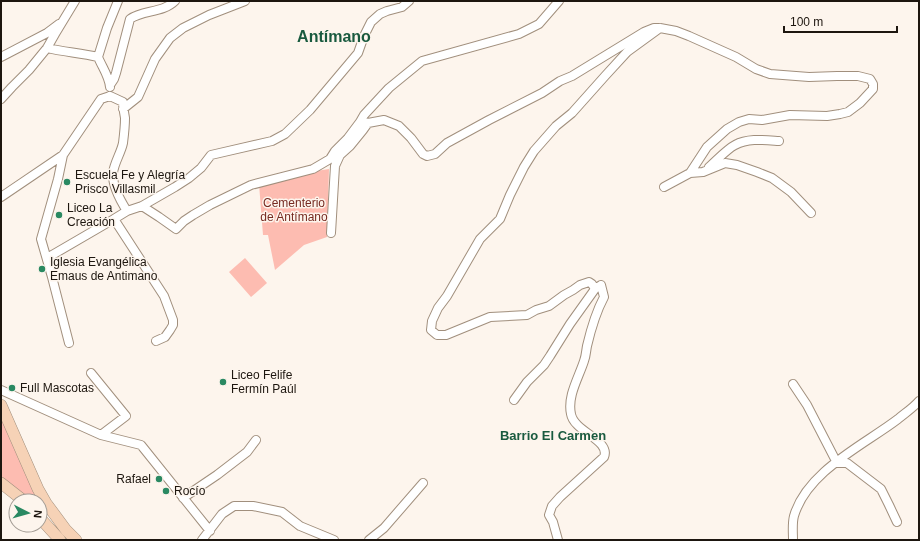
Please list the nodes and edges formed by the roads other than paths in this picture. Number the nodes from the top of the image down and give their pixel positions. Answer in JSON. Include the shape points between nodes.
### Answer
{"nodes":[{"id":1,"x":75,"y":1,"type":"edge"},
{"id":2,"x":118,"y":1,"type":"edge"},
{"id":3,"x":175,"y":1,"type":"edge"},
{"id":4,"x":245,"y":1,"type":"edge"},
{"id":5,"x":409,"y":1,"type":"edge"},
{"id":6,"x":559,"y":1,"type":"edge"},
{"id":7,"x":64,"y":21,"type":"junction"},
{"id":8,"x":660,"y":28,"type":"junction"},
{"id":9,"x":47,"y":48,"type":"junction"},
{"id":10,"x":1,"y":56,"type":"edge"},
{"id":11,"x":98,"y":57,"type":"junction"},
{"id":12,"x":110,"y":85,"type":"junction"},
{"id":13,"x":110,"y":96,"type":"junction"},
{"id":14,"x":1,"y":99,"type":"edge"},
{"id":15,"x":123,"y":109,"type":"junction"},
{"id":16,"x":364,"y":122,"type":"junction"},
{"id":17,"x":778,"y":141,"type":"dead end"},
{"id":18,"x":63,"y":155,"type":"junction"},
{"id":19,"x":703,"y":172,"type":"junction"},
{"id":20,"x":690,"y":173,"type":"junction"},
{"id":21,"x":664,"y":187,"type":"dead end"},
{"id":22,"x":1,"y":197,"type":"edge"},
{"id":23,"x":142,"y":206,"type":"junction"},
{"id":24,"x":127,"y":211,"type":"junction"},
{"id":25,"x":811,"y":213,"type":"dead end"},
{"id":26,"x":114,"y":219,"type":"junction"},
{"id":27,"x":331,"y":233,"type":"dead end"},
{"id":28,"x":47,"y":258,"type":"junction"},
{"id":29,"x":595,"y":289,"type":"junction"},
{"id":30,"x":156,"y":341,"type":"dead end"},
{"id":31,"x":69,"y":343,"type":"dead end"},
{"id":32,"x":91,"y":373,"type":"dead end"},
{"id":33,"x":793,"y":384,"type":"dead end"},
{"id":34,"x":1,"y":390,"type":"edge"},
{"id":35,"x":514,"y":400,"type":"dead end"},
{"id":36,"x":919,"y":401,"type":"edge"},
{"id":37,"x":1,"y":405,"type":"edge"},
{"id":38,"x":101,"y":435,"type":"junction"},
{"id":39,"x":256,"y":440,"type":"dead end"},
{"id":40,"x":837,"y":463,"type":"junction"},
{"id":41,"x":1,"y":483,"type":"edge"},
{"id":42,"x":422,"y":483,"type":"dead end"},
{"id":43,"x":38,"y":489,"type":"junction"},
{"id":44,"x":14,"y":493,"type":"edge"},
{"id":45,"x":37,"y":493,"type":"edge"},
{"id":46,"x":183,"y":498,"type":"junction"},
{"id":47,"x":897,"y":522,"type":"dead end"},
{"id":48,"x":48,"y":527,"type":"edge"},
{"id":49,"x":66,"y":530,"type":"junction"},
{"id":50,"x":210,"y":530,"type":"junction"},
{"id":51,"x":59,"y":539,"type":"edge"},
{"id":52,"x":76,"y":540,"type":"edge"},
{"id":53,"x":202,"y":540,"type":"edge"},
{"id":54,"x":334,"y":540,"type":"edge"},
{"id":55,"x":369,"y":540,"type":"edge"},
{"id":56,"x":558,"y":540,"type":"edge"},
{"id":57,"x":793,"y":540,"type":"edge"}],
"edges":[{"from":1,"to":7,"type":"street"},
{"from":2,"to":11,"type":"street"},
{"from":3,"to":12,"type":"street","via":[[164,8],[130,19],[116,73]]},
{"from":4,"to":15,"type":"street","via":[[209,15],[183,28],[170,38],[155,59],[138,96]]},
{"from":5,"to":23,"type":"street","via":[[402,7],[380,14],[372,22],[358,52],[310,110],[285,134],[272,141],[211,155],[189,178]]},
{"from":6,"to":16,"type":"street","via":[[539,24],[519,34],[422,61],[389,88],[364,114]]},
{"from":7,"to":9,"type":"street"},
{"from":7,"to":10,"type":"street","via":[[47,33]]},
{"from":8,"to":16,"type":"street","via":[[644,32],[542,93],[447,143],[435,154],[423,154],[398,126],[384,120]]},
{"from":8,"to":20,"type":"street","via":[[689,36],[770,74],[809,77],[858,76],[870,80],[873,84],[873,89],[848,112],[827,116],[790,114],[739,122],[707,147]]},
{"from":8,"to":29,"type":"street","via":[[627,52],[572,113],[534,150],[500,219],[480,239],[438,308],[430,330],[437,335],[446,335],[490,317],[527,315],[549,306],[589,282]]},
{"from":9,"to":11,"type":"street"},
{"from":9,"to":14,"type":"street"},
{"from":11,"to":12,"type":"street"},
{"from":12,"to":13,"type":"street"},
{"from":13,"to":15,"type":"street","via":[[123,102]]},
{"from":13,"to":18,"type":"street","via":[[101,99]]},
{"from":15,"to":24,"type":"street","via":[[123,142],[113,173],[117,192]]},
{"from":16,"to":23,"type":"street","via":[[330,159],[319,166],[251,185],[193,215],[176,230]]},
{"from":16,"to":27,"type":"street","via":[[363,130],[340,155],[335,166]]},
{"from":17,"to":19,"type":"street","via":[[741,142]]},
{"from":18,"to":22,"type":"street"},
{"from":18,"to":28,"type":"street","via":[[41,239]]},
{"from":19,"to":20,"type":"street"},
{"from":19,"to":25,"type":"street","via":[[725,163],[757,172],[772,178],[791,192]]},
{"from":20,"to":21,"type":"street"},
{"from":23,"to":24,"type":"street"},
{"from":24,"to":26,"type":"street"},
{"from":26,"to":28,"type":"street"},
{"from":26,"to":30,"type":"street","via":[[164,296],[173,320],[170,330]]},
{"from":28,"to":31,"type":"street"},
{"from":29,"to":35,"type":"street","via":[[544,365]]},
{"from":29,"to":56,"type":"street","via":[[601,285],[604,297],[596,313],[570,405],[571,416],[579,428],[599,442],[606,453],[552,506],[549,515]]},
{"from":32,"to":38,"type":"street","via":[[126,416]]},
{"from":33,"to":40,"type":"street"},
{"from":34,"to":38,"type":"street"},
{"from":36,"to":40,"type":"street","via":[[884,430]]},
{"from":37,"to":43,"type":"street"},
{"from":38,"to":46,"type":"street","via":[[141,445]]},
{"from":39,"to":46,"type":"street","via":[[247,452]]},
{"from":40,"to":47,"type":"street","via":[[847,464],[881,489]]},
{"from":40,"to":57,"type":"street","via":[[825,470],[800,501],[794,517]]},
{"from":41,"to":44,"type":"street"},
{"from":42,"to":55,"type":"street","via":[[384,528]]},
{"from":43,"to":45,"type":"street"},
{"from":43,"to":49,"type":"street"},
{"from":46,"to":50,"type":"street"},
{"from":48,"to":51,"type":"street"},
{"from":49,"to":51,"type":"street","via":[[59,532]]},
{"from":49,"to":52,"type":"street"},
{"from":50,"to":53,"type":"street"},
{"from":50,"to":54,"type":"street","via":[[222,514],[234,506],[253,506],[282,512],[300,526]]}]}
